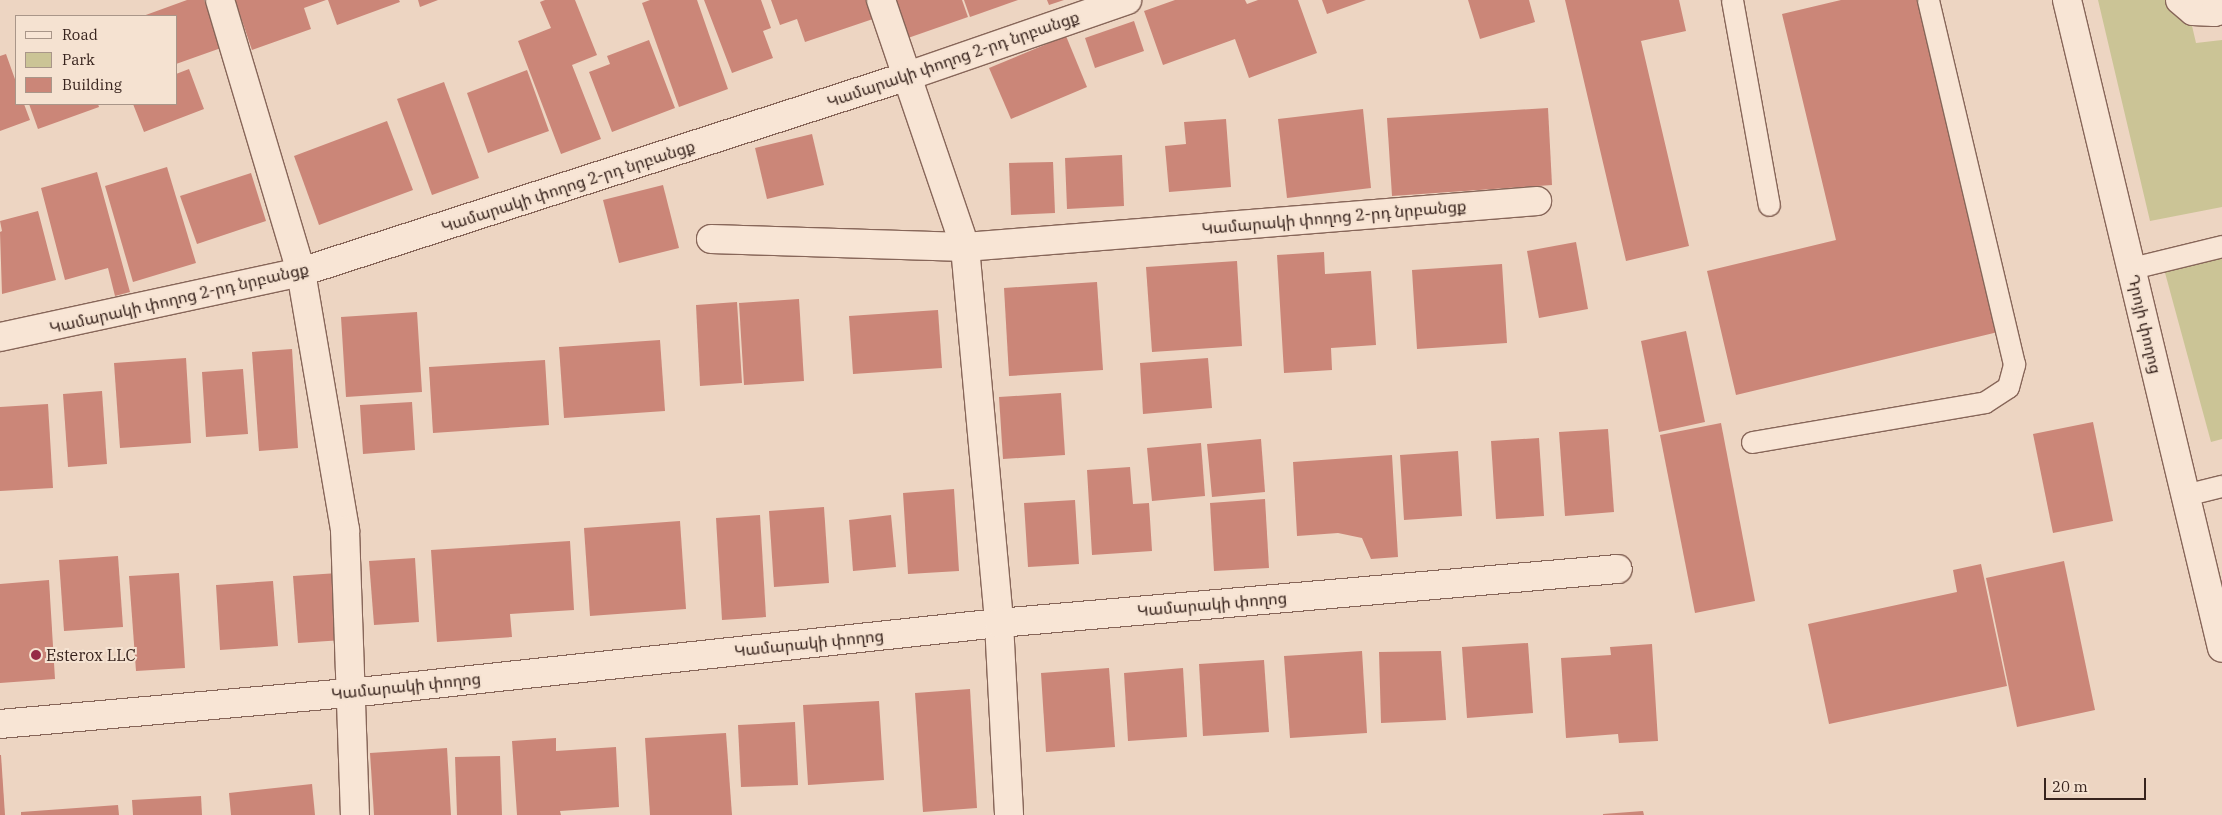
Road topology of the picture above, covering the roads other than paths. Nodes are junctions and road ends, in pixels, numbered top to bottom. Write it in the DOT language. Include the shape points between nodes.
graph roads {
  1 [pos="220,0"];
  2 [pos="882,0"];
  3 [pos="1126,0"];
  4 [pos="1732,0"];
  5 [pos="1928,0"];
  6 [pos="2067,0"];
  7 [pos="2180,0"];
  8 [pos="2222,10"];
  9 [pos="908,76"];
  10 [pos="1538,201"];
  11 [pos="1769,205"];
  12 [pos="711,239"];
  13 [pos="965,246"];
  14 [pos="2222,246"];
  15 [pos="2132,268"];
  16 [pos="301,272"];
  17 [pos="0,338"];
  18 [pos="1752,442"];
  19 [pos="2222,486"];
  20 [pos="2185,495"];
  21 [pos="1618,569"];
  22 [pos="999,623"];
  23 [pos="2222,648"];
  24 [pos="350,693"];
  25 [pos="0,724"];
  26 [pos="355,815"];
  27 [pos="1009,815"];
  1 -- 16 [label="street"];
  2 -- 9 [label="street"];
  3 -- 9 [label="street, Կամարակի փողոց 2-րդ նրբանցք"];
  4 -- 11 [label="lane"];
  5 -- 18 [label="lane" via="2014,364 2008,387 1985,402"];
  6 -- 15 [label="street, Դրոյի փողոց"];
  7 -- 8 [label="street" via="2193,11"];
  9 -- 13 [label="street"];
  9 -- 16 [label="street, Կամարակի փողոց 2-րդ նրբանցք"];
  10 -- 13 [label="street, Կամարակի փողոց 2-րդ նրբանցք"];
  12 -- 13 [label="street, Կամարակի փողոց 2-րդ նրբանցք"];
  13 -- 22 [label="street"];
  14 -- 15 [label="lane"];
  15 -- 20 [label="street, Դրոյի փողոց"];
  16 -- 17 [label="street, Կամարակի փողոց 2-րդ նրբանցք"];
  16 -- 24 [label="street" via="345,530"];
  19 -- 20 [label="lane"];
  20 -- 23 [label="street, Դրոյի փողոց"];
  21 -- 22 [label="street, Կամարակի փողոց"];
  22 -- 24 [label="street, Կամարակի փողոց"];
  22 -- 27 [label="street"];
  24 -- 25 [label="street, Կամարակի փողոց"];
  24 -- 26 [label="street"];
}
